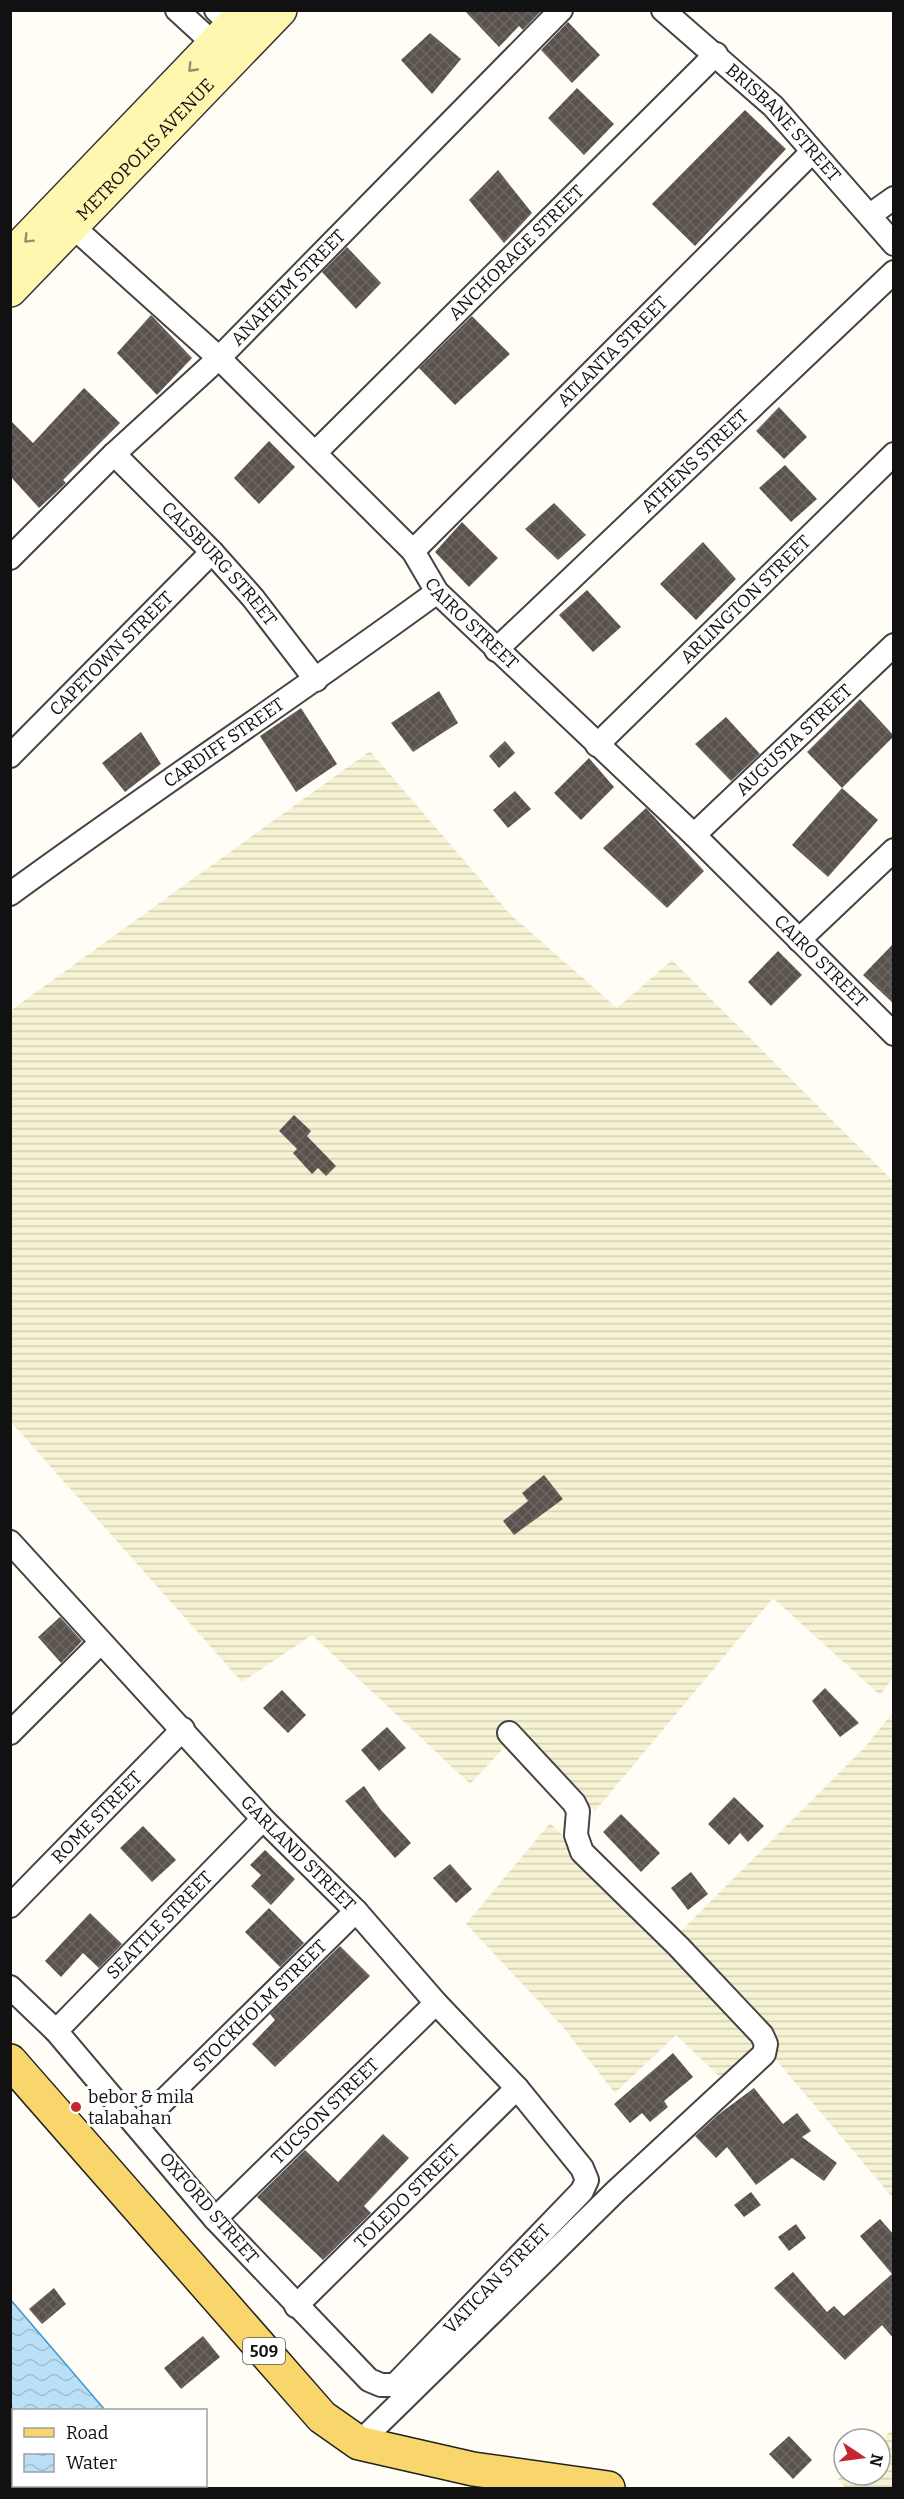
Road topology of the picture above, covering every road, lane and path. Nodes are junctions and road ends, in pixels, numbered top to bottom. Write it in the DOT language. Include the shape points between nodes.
graph roads {
  1 [pos="177,10"];
  2 [pos="280,10"];
  3 [pos="561,10"];
  4 [pos="663,10"];
  5 [pos="232,32"];
  6 [pos="716,54"];
  7 [pos="811,153"];
  8 [pos="894,198"];
  9 [pos="870,215"];
  10 [pos="64,219"];
  11 [pos="894,244"];
  12 [pos="10,257"];
  13 [pos="894,272"];
  14 [pos="10,290"];
  15 [pos="219,358"];
  16 [pos="315,453"];
  17 [pos="114,454"];
  18 [pos="894,454"];
  19 [pos="413,551"];
  20 [pos="212,552"];
  21 [pos="10,558"];
  22 [pos="437,592"];
  23 [pos="894,645"];
  24 [pos="496,650"];
  25 [pos="316,680"];
  26 [pos="597,745"];
  27 [pos="10,756"];
  28 [pos="694,835"];
  29 [pos="894,850"];
  30 [pos="10,894"];
  31 [pos="799,940"];
  32 [pos="894,1034"];
  33 [pos="13,1550"];
  34 [pos="101,1642"];
  35 [pos="183,1729"];
  36 [pos="508,1732"];
  37 [pos="10,1733"];
  38 [pos="263,1819"];
  39 [pos="10,1906"];
  40 [pos="356,1911"];
  41 [pos="10,1987"];
  42 [pos="436,2003"];
  43 [pos="56,2031"];
  44 [pos="10,2061"];
  45 [pos="517,2088"];
  46 [pos="138,2126"];
  47 [pos="582,2168"];
  48 [pos="215,2220"];
  49 [pos="296,2306"];
  50 [pos="395,2385"];
  51 [pos="359,2443"];
  52 [pos="608,2488"];
  1 -- 5 [label="street"];
  2 -- 5 [label="main road, METROPOLIS AVENUE"];
  3 -- 15 [label="street, ANAHEIM STREET"];
  4 -- 6 [label="street, BRISBANE STREET"];
  5 -- 10 [label="main road, METROPOLIS AVENUE"];
  6 -- 7 [label="street, BRISBANE STREET" via="773,106"];
  6 -- 16 [label="street, ANCHORAGE STREET"];
  7 -- 9 [label="street, BRISBANE STREET"];
  7 -- 19 [label="street, ATLANTA STREET"];
  8 -- 9 [label="street"];
  9 -- 11 [label="street, BRISBANE STREET"];
  10 -- 12 [label="main road, METROPOLIS AVENUE, one-way"];
  10 -- 14 [label="main road, METROPOLIS AVENUE"];
  10 -- 15 [label="street, CAIRO STREET"];
  13 -- 24 [label="street, ATHENS STREET"];
  15 -- 16 [label="street, CAIRO STREET"];
  15 -- 17 [label="street, ANAHEIM STREET"];
  16 -- 19 [label="street, CAIRO STREET"];
  17 -- 20 [label="street, CALSBURG STREET"];
  17 -- 21 [label="street, ANAHEIM STREET"];
  18 -- 26 [label="street, ARLINGTON STREET"];
  19 -- 22 [label="street, CAIRO STREET"];
  20 -- 25 [label="street, CALSBURG STREET"];
  20 -- 27 [label="street, CAPETOWN STREET"];
  22 -- 24 [label="street, CAIRO STREET"];
  22 -- 25 [label="street, CARDIFF STREET"];
  23 -- 28 [label="street, AUGUSTA STREET"];
  24 -- 26 [label="street, CAIRO STREET"];
  25 -- 30 [label="street, CARDIFF STREET" via="144,796"];
  26 -- 28 [label="street, CAIRO STREET"];
  28 -- 31 [label="street, CAIRO STREET"];
  29 -- 31 [label="street"];
  31 -- 32 [label="street, CAIRO STREET"];
  33 -- 34 [label="street, GARLAND STREET"];
  34 -- 35 [label="street, GARLAND STREET"];
  34 -- 37 [label="street"];
  35 -- 38 [label="street, GARLAND STREET"];
  35 -- 39 [label="street, ROME STREET"];
  36 -- 51 [label="street" via="574,1803 578,1810 576,1835 582,1852 762,2035 766,2044 764,2054 625,2183"];
  38 -- 40 [label="street, GARLAND STREET"];
  38 -- 43 [label="street, SEATTLE STREET"];
  40 -- 42 [label="street, GARLAND STREET"];
  40 -- 46 [label="street, STOCKHOLM STREET"];
  41 -- 43 [label="street, OXFORD STREET"];
  42 -- 45 [label="street, GARLAND STREET"];
  42 -- 48 [label="street, TUCSON STREET"];
  43 -- 46 [label="street, OXFORD STREET"];
  44 -- 51 [label="main road, 509" via="322,2417"];
  45 -- 47 [label="street, GARLAND STREET"];
  45 -- 49 [label="street, TOLEDO STREET"];
  46 -- 48 [label="street, OXFORD STREET"];
  47 -- 50 [label="street, VATICAN STREET" via="587,2180 582,2191"];
  48 -- 49 [label="street, OXFORD STREET"];
  49 -- 50 [label="street, OXFORD STREET" via="369,2380"];
  51 -- 52 [label="main road, 509" via="473,2469"];
}
